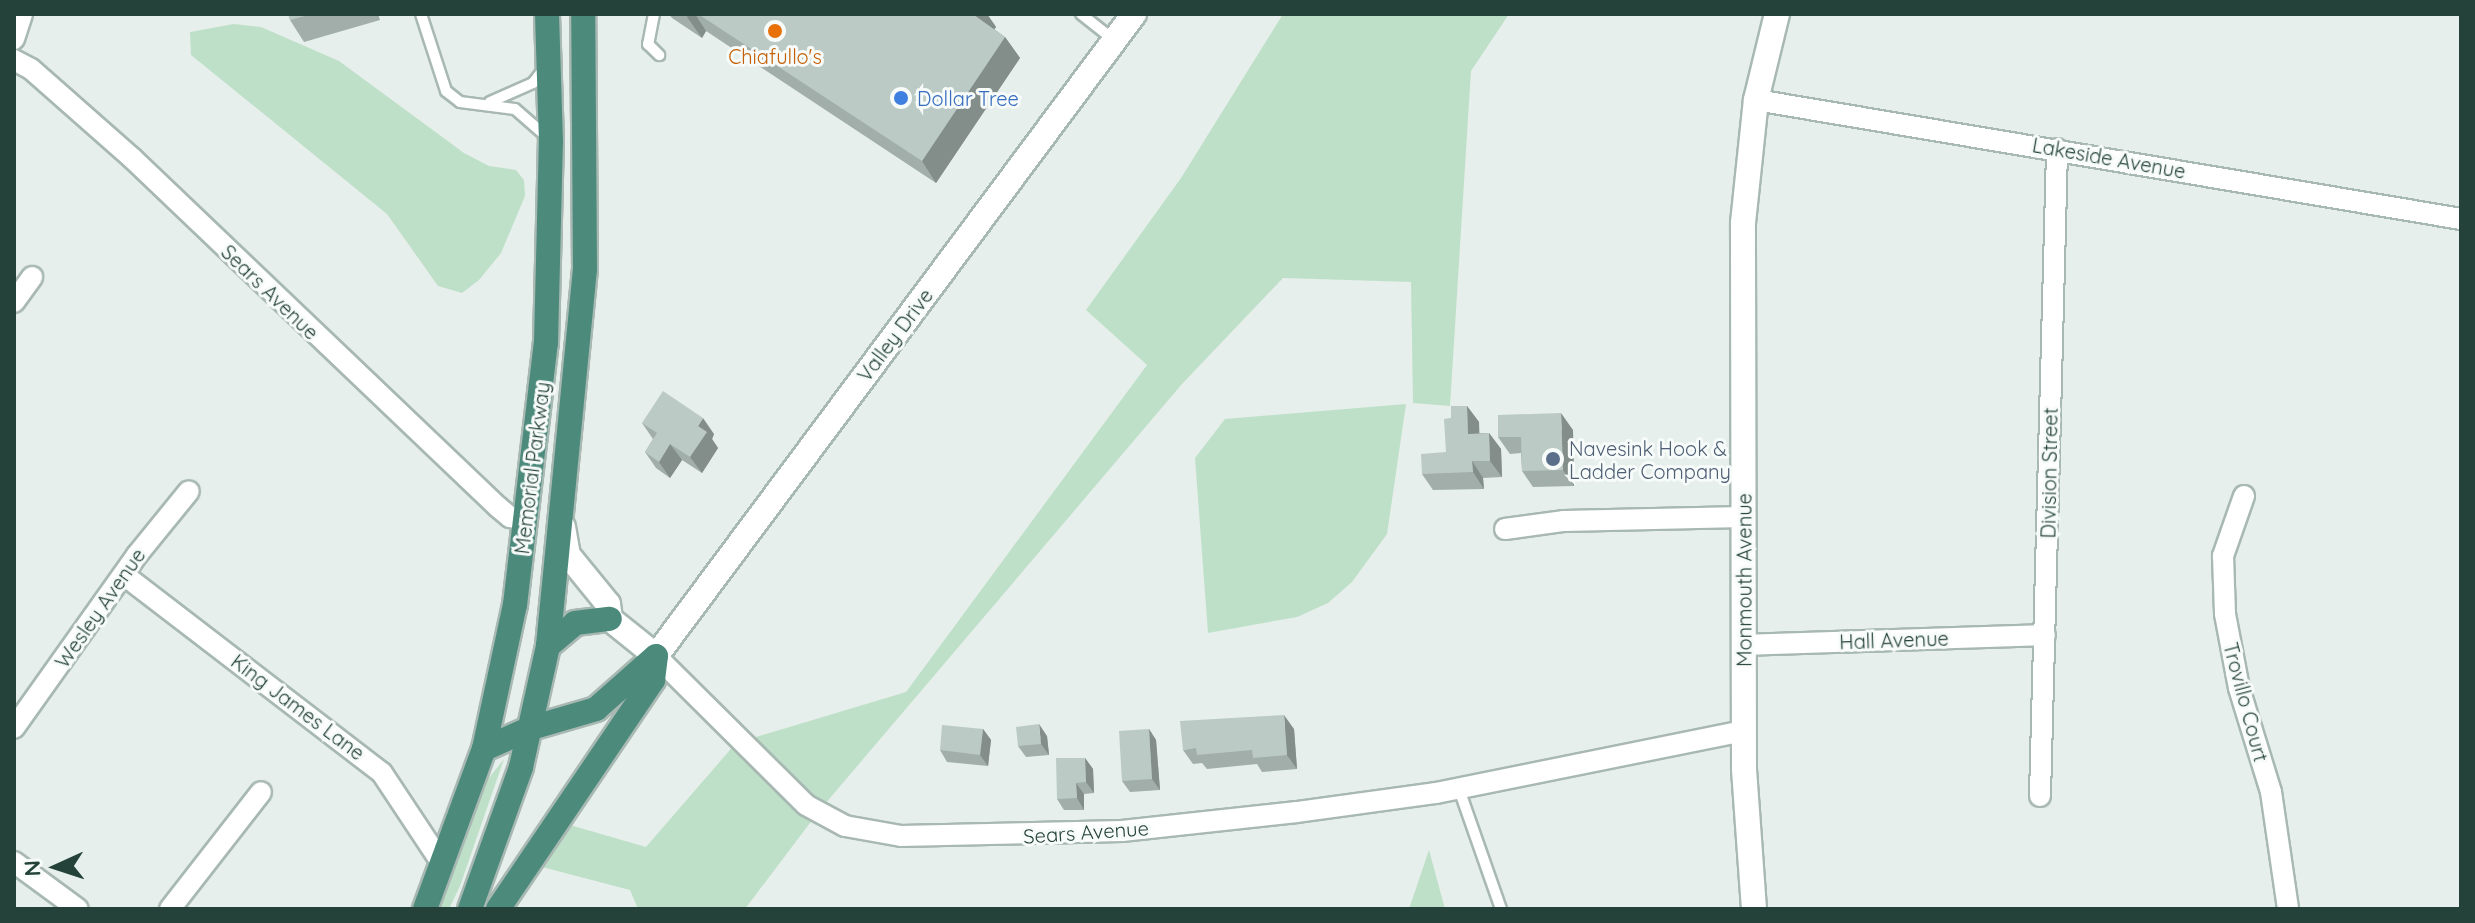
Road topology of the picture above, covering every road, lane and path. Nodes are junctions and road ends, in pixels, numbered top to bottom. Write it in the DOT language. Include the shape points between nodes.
graph roads {
  1 [pos="22,14"];
  2 [pos="421,14"];
  3 [pos="547,14"];
  4 [pos="583,14"];
  5 [pos="654,14"];
  6 [pos="1081,14"];
  7 [pos="1134,14"];
  8 [pos="1777,14"];
  9 [pos="14,39"];
  10 [pos="1114,40"];
  11 [pos="659,55"];
  12 [pos="14,60"];
  13 [pos="550,62"];
  14 [pos="1756,100"];
  15 [pos="488,103"];
  16 [pos="551,142"];
  17 [pos="2057,149"];
  18 [pos="2461,219"];
  19 [pos="32,277"];
  20 [pos="14,302"];
  21 [pos="189,491"];
  22 [pos="2244,496"];
  23 [pos="1743,517"];
  24 [pos="527,520"];
  25 [pos="562,525"];
  26 [pos="1505,529"];
  27 [pos="124,575"];
  28 [pos="610,619"];
  29 [pos="2045,635"];
  30 [pos="1744,645"];
  31 [pos="548,646"];
  32 [pos="656,656"];
  33 [pos="14,728"];
  34 [pos="531,728"];
  35 [pos="1743,731"];
  36 [pos="484,749"];
  37 [pos="1459,789"];
  38 [pos="261,792"];
  39 [pos="2040,796"];
  40 [pos="14,862"];
  41 [pos="443,865"];
  42 [pos="78,909"];
  43 [pos="170,909"];
  44 [pos="425,909"];
  45 [pos="470,909"];
  46 [pos="498,909"];
  47 [pos="1501,909"];
  48 [pos="1754,909"];
  49 [pos="2288,909"];
  1 -- 9 [label="street"];
  2 -- 15 [label="lane" via="446,91 460,102"];
  3 -- 13 [label="highway, Memorial Parkway"];
  4 -- 25 [label="highway, Memorial Parkway" via="585,269"];
  5 -- 11 [label="lane" via="648,44"];
  6 -- 10 [label="lane"];
  7 -- 10 [label="street, Valley Drive"];
  8 -- 14 [label="street, Monmouth Avenue"];
  10 -- 32 [label="street, Valley Drive"];
  12 -- 24 [label="street, Sears Avenue" via="132,158 477,489 510,517"];
  13 -- 15 [label="lane" via="533,83"];
  13 -- 16 [label="highway, Memorial Parkway"];
  14 -- 17 [label="street, Lakeside Avenue"];
  14 -- 23 [label="street, Monmouth Avenue" via="1743,223"];
  15 -- 16 [label="lane" via="532,120"];
  16 -- 24 [label="highway, Memorial Parkway" via="546,343"];
  17 -- 18 [label="street, Lakeside Avenue"];
  17 -- 29 [label="street, Division Street"];
  19 -- 20 [label="street"];
  21 -- 27 [label="street, Wesley Avenue"];
  22 -- 49 [label="street, Trovillo Court" via="2223,556 2225,614 2239,688 2271,792"];
  23 -- 26 [label="street" via="1564,521"];
  23 -- 30 [label="street, Monmouth Avenue"];
  24 -- 36 [label="highway, Memorial Parkway"];
  25 -- 28 [label="street, Sears Avenue" via="568,555 608,604"];
  25 -- 31 [label="highway, Memorial Parkway"];
  27 -- 33 [label="street, Wesley Avenue"];
  27 -- 41 [label="street, King James Lane" via="371,763"];
  28 -- 31 [label="highway" via="575,623"];
  28 -- 32 [label="street, Sears Avenue"];
  29 -- 30 [label="street, Hall Avenue"];
  29 -- 39 [label="street, Division Street"];
  30 -- 35 [label="street, Monmouth Avenue"];
  31 -- 34 [label="highway, Memorial Parkway"];
  32 -- 34 [label="highway" via="596,709"];
  32 -- 37 [label="street, Sears Avenue" via="806,805 845,826 901,836 1122,831"];
  32 -- 46 [label="highway" via="653,680"];
  34 -- 36 [label="highway"];
  34 -- 45 [label="highway, Memorial Parkway" via="504,823"];
  35 -- 37 [label="street, Sears Avenue"];
  35 -- 48 [label="street, Monmouth Avenue"];
  36 -- 41 [label="highway, Memorial Parkway"];
  37 -- 47 [label="lane"];
  38 -- 43 [label="street"];
  40 -- 42 [label="street"];
  41 -- 44 [label="highway, Memorial Parkway"];
}
